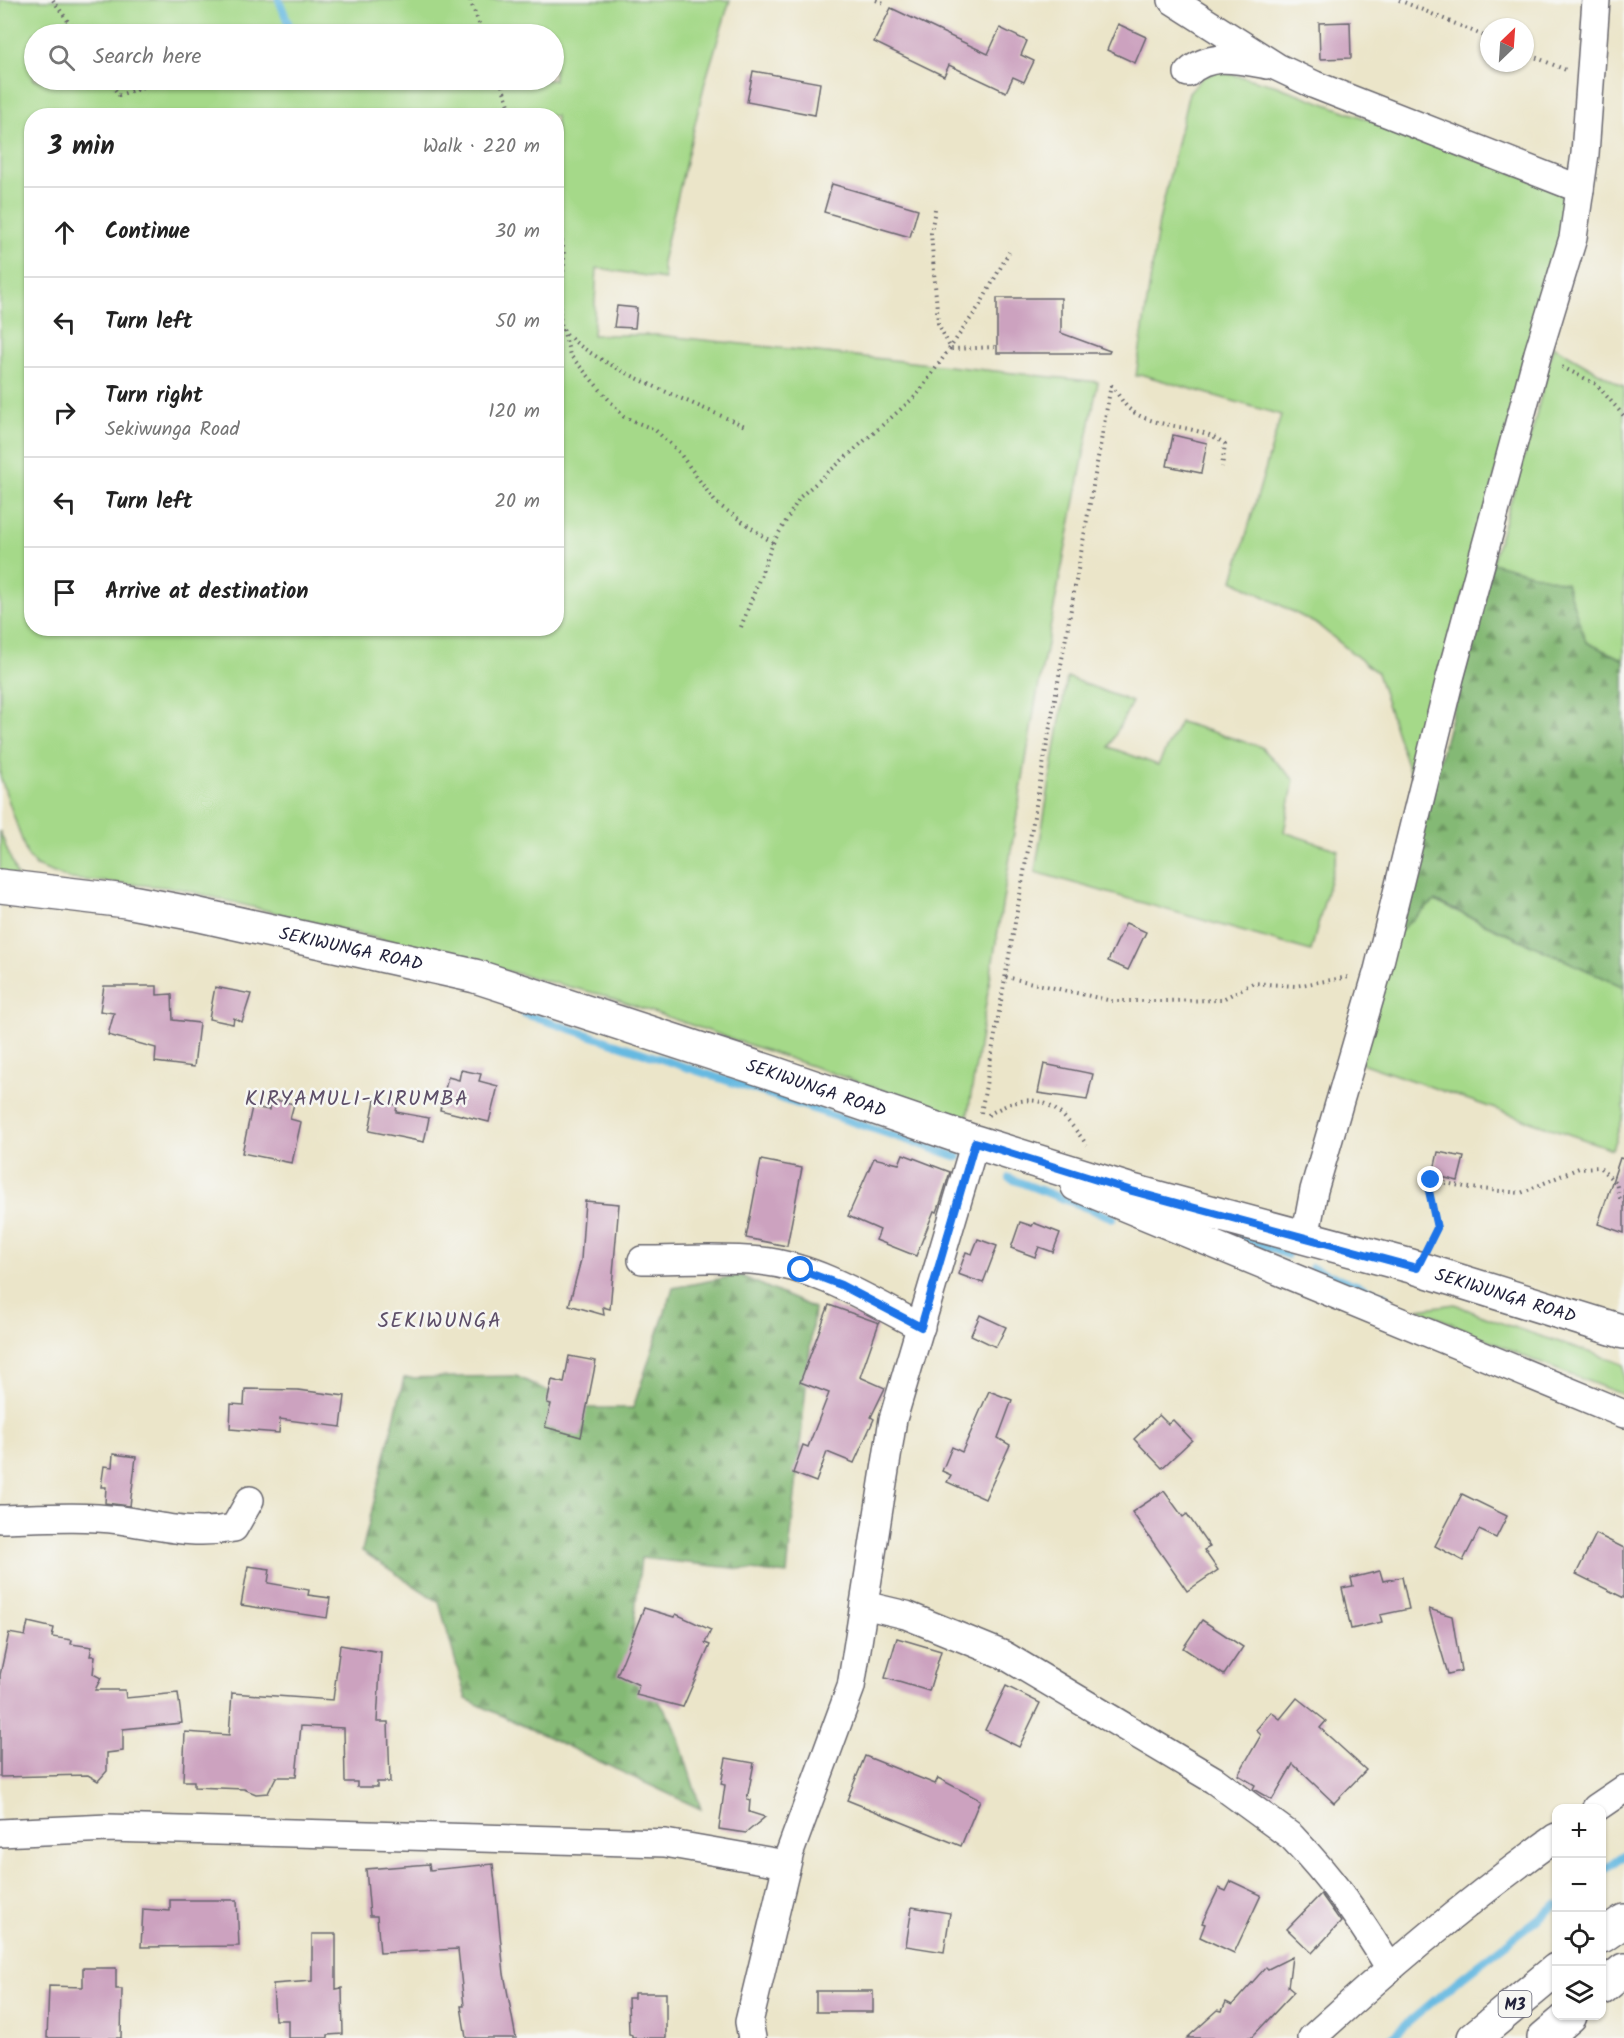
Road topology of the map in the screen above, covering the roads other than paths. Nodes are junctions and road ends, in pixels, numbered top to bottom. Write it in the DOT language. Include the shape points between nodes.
graph roads {
  1 [pos="1172,0"];
  2 [pos="1596,0"];
  3 [pos="1277,67"];
  4 [pos="1188,73"];
  5 [pos="1580,189"];
  6 [pos="0,886"];
  7 [pos="975,1142"];
  8 [pos="1305,1238"];
  9 [pos="642,1260"];
  10 [pos="921,1327"];
  11 [pos="1624,1332"];
  12 [pos="1624,1414"];
  13 [pos="250,1500"];
  14 [pos="0,1519"];
  15 [pos="864,1605"];
  16 [pos="1624,1789"];
  17 [pos="1603,1804"];
  18 [pos="0,1833"];
  19 [pos="1552,1841"];
  20 [pos="786,1864"];
  21 [pos="1624,1921"];
  22 [pos="1606,1933"];
  23 [pos="1389,1967"];
  24 [pos="1624,1970"];
  25 [pos="1552,1974"];
  26 [pos="1606,1985"];
  27 [pos="1565,2020"];
  28 [pos="749,2033"];
  29 [pos="1312,2038"];
  30 [pos="1474,2038"];
  31 [pos="1544,2038"];
  1 -- 3 [label="street"];
  2 -- 5 [label="street"];
  3 -- 4 [label="street" via="1209,59"];
  3 -- 5 [label="street"];
  5 -- 8 [label="street" via="1573,238 1450,678 1378,970 1314,1191"];
  6 -- 7 [label="main road, SEKIWUNGA ROAD" via="126,901 195,914 475,976"];
  7 -- 8 [label="main road, SEKIWUNGA ROAD" via="1132,1191"];
  7 -- 10 [label="street"];
  7 -- 12 [label="street" via="1055,1179"];
  8 -- 11 [label="main road, SEKIWUNGA ROAD"];
  9 -- 10 [label="street" via="762,1261 801,1270 841,1285"];
  10 -- 15 [label="street" via="893,1419"];
  13 -- 14 [label="street" via="234,1528 216,1531 177,1532 120,1520 80,1517"];
  15 -- 20 [label="street" via="851,1687"];
  15 -- 23 [label="street" via="906,1615 1004,1655 1214,1780 1302,1847 1336,1884"];
  16 -- 17 [label="street"];
  18 -- 20 [label="street" via="108,1828 665,1843"];
  19 -- 23 [label="street" via="1476,1895"];
  20 -- 28 [label="street"];
  21 -- 22 [label="main road"];
  23 -- 29 [label="street"];
  24 -- 26 [label="main road"];
  25 -- 30 [label="main road, M3"];
  27 -- 31 [label="main road, M3"];
}
